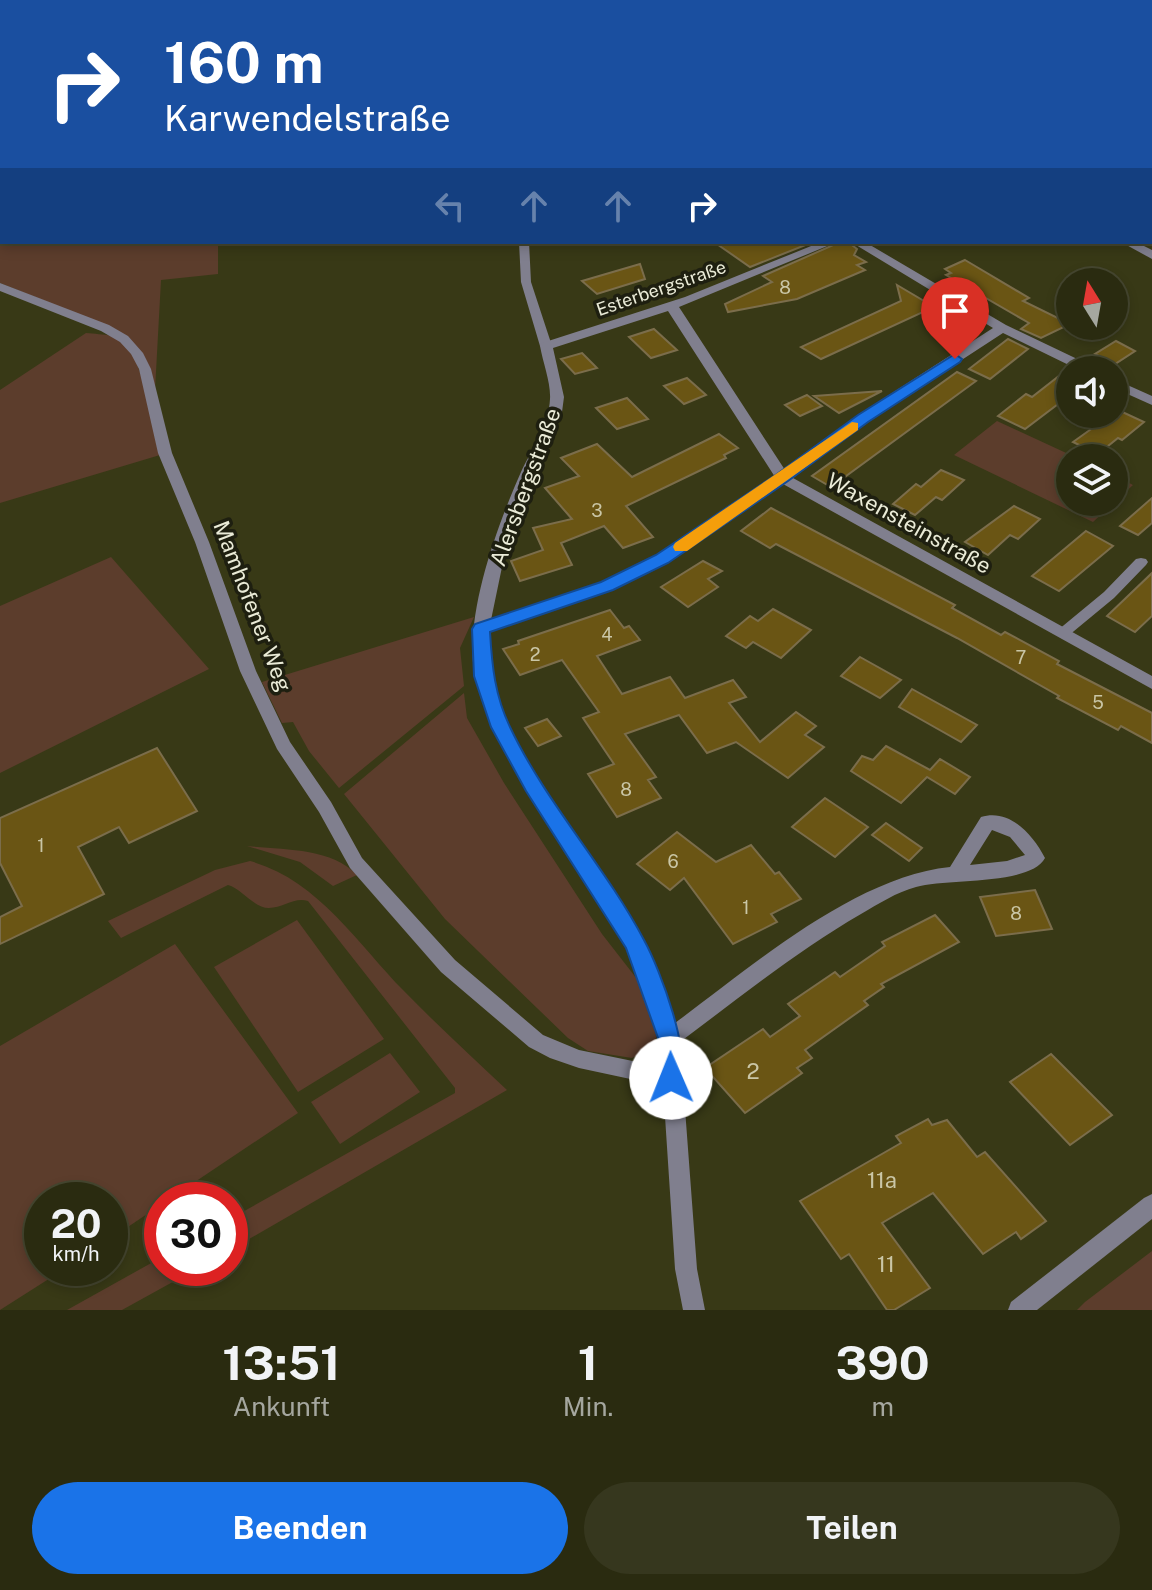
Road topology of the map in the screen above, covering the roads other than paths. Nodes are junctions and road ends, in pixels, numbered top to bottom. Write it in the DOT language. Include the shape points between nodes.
graph roads {
  1 [pos="524,244"];
  2 [pos="826,244"];
  3 [pos="860,244"];
  4 [pos="1131,244"];
  5 [pos="1152,255"];
  6 [pos="0,287"];
  7 [pos="671,305"];
  8 [pos="1002,328"];
  9 [pos="546,346"];
  10 [pos="1060,356"];
  11 [pos="1128,390"];
  12 [pos="1152,401"];
  13 [pos="783,478"];
  14 [pos="1141,562"];
  15 [pos="481,629"];
  16 [pos="1063,633"];
  17 [pos="1152,683"];
  18 [pos="956,872"];
  19 [pos="670,1038"];
  20 [pos="671,1078"];
  21 [pos="1152,1205"];
  22 [pos="694,1310"];
  23 [pos="1019,1310"];
  1 -- 9 [label="lane, Alersbergstraße" via="526,282"];
  2 -- 7 [label="street, Esterbergstraße"];
  3 -- 8 [label="street"];
  4 -- 5 [label="street"];
  6 -- 20 [label="street, Mamhofener Weg" via="105,328 137,353 165,453 248,671 283,745 356,863 448,966 536,1041 579,1059"];
  7 -- 9 [label="street, Esterbergstraße"];
  7 -- 13 [label="street, Waxensteinstraße"];
  8 -- 10 [label="street"];
  8 -- 13 [label="street" via="863,418"];
  9 -- 15 [label="street, Alersbergstraße" via="557,397 555,412 504,536"];
  11 -- 12 [label="street"];
  13 -- 15 [label="street" via="631,576"];
  13 -- 16 [label="street, Waxensteinstraße"];
  14 -- 16 [label="lane"];
  15 -- 19 [label="street, Alersbergstraße" via="483,676 500,727 636,945"];
  16 -- 17 [label="street, Waxensteinstraße"];
  18 -- 19 [label="street" via="903,883 817,930"];
  19 -- 20 [label="street, Alersbergstraße"];
  20 -- 22 [label="street, Alersbergstraße"];
  21 -- 23 [label="street"];
}
